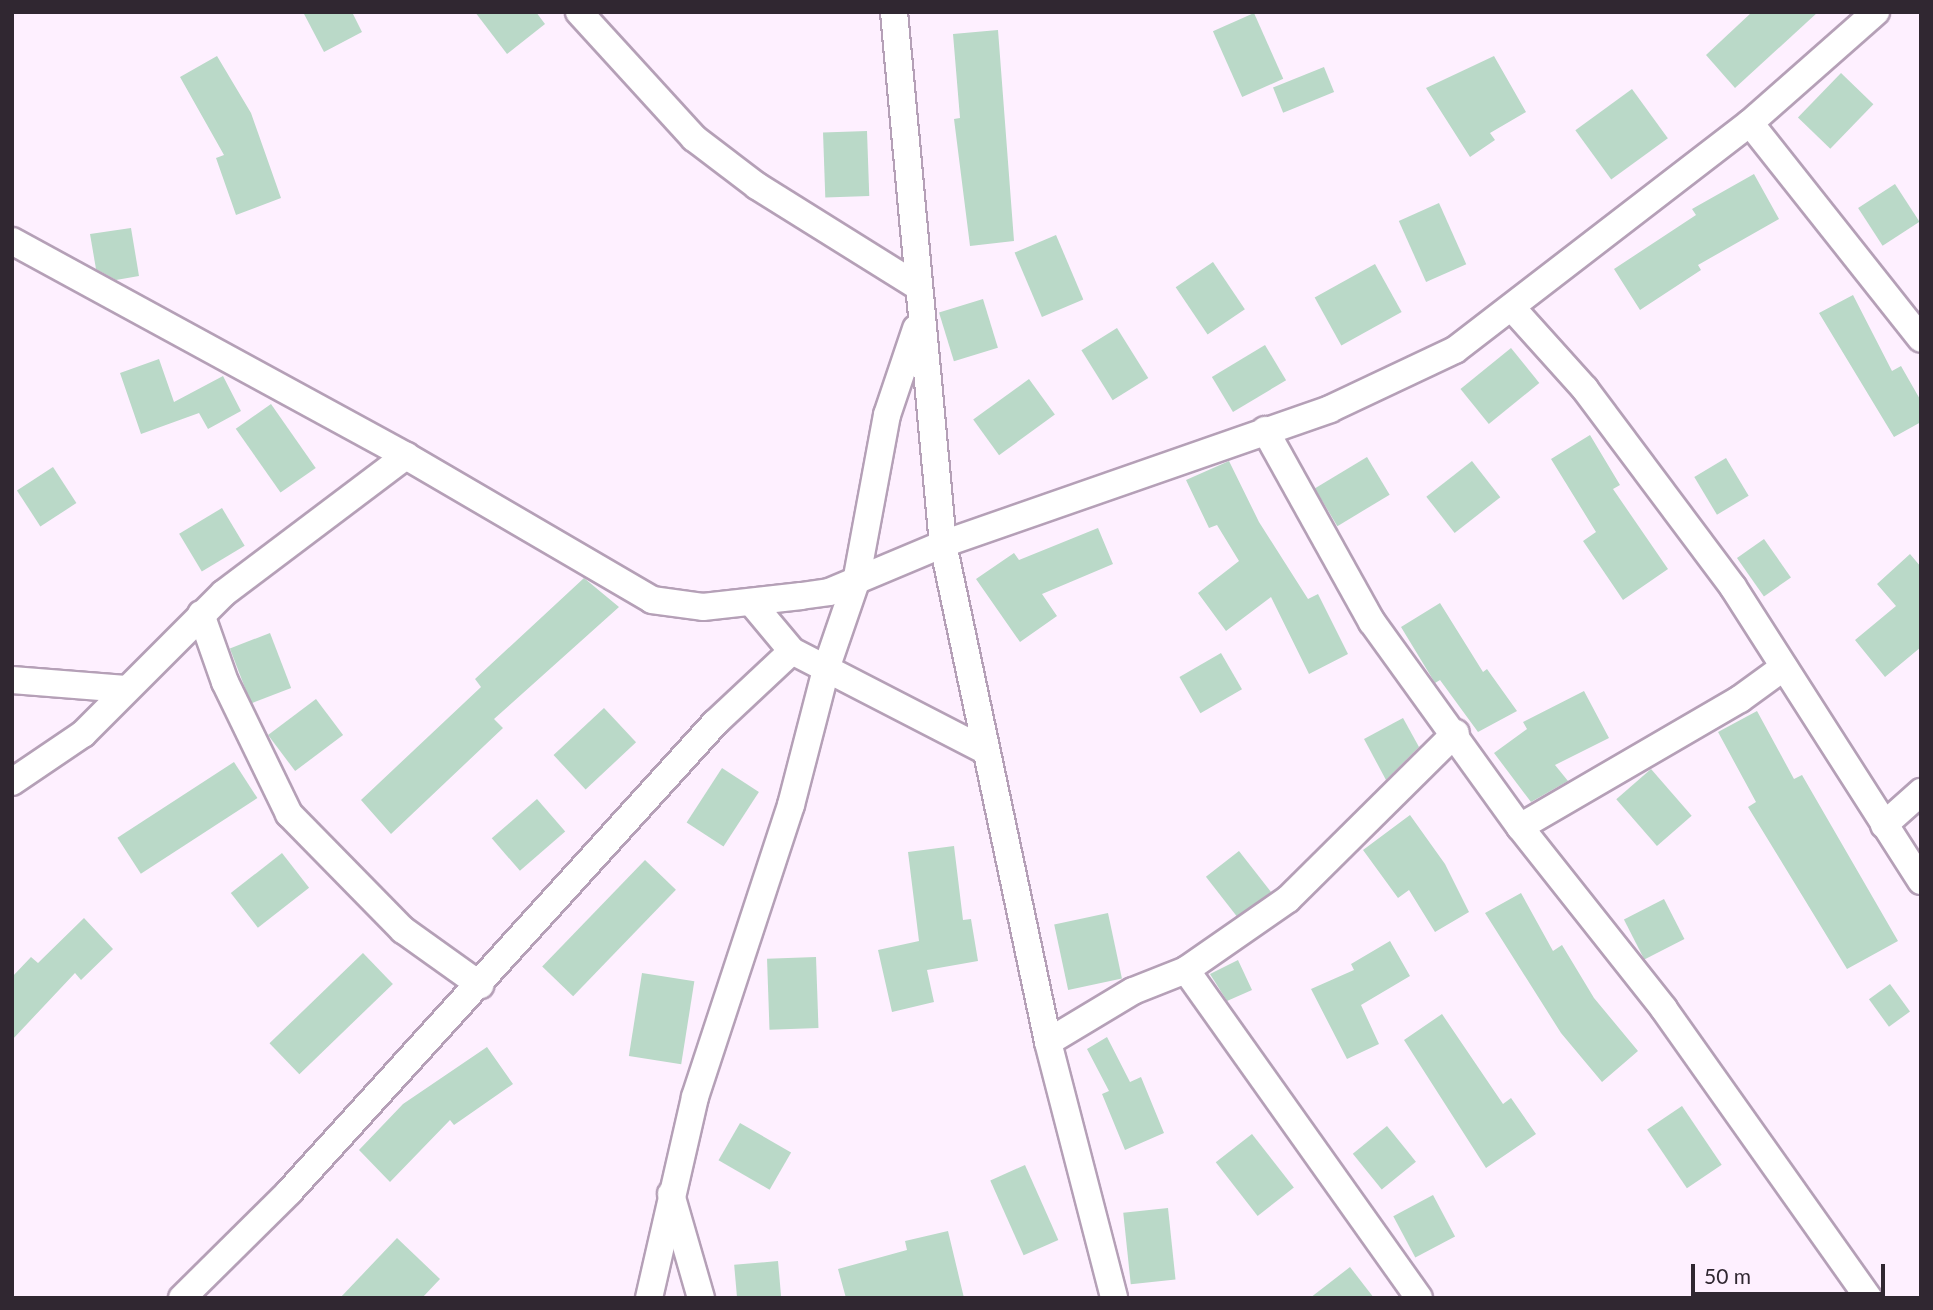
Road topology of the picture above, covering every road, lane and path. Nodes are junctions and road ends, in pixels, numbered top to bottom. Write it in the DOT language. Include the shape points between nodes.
graph roads {
  1 [pos="579,12"];
  2 [pos="894,12"];
  3 [pos="1876,12"];
  4 [pos="1750,123"];
  5 [pos="12,241"];
  6 [pos="917,286"];
  7 [pos="1513,309"];
  8 [pos="920,317"];
  9 [pos="1921,339"];
  10 [pos="1265,430"];
  11 [pos="406,456"];
  12 [pos="943,544"];
  13 [pos="856,582"];
  14 [pos="751,601"];
  15 [pos="201,614"];
  16 [pos="792,651"];
  17 [pos="827,667"];
  18 [pos="1784,667"];
  19 [pos="12,680"];
  20 [pos="127,689"];
  21 [pos="1456,733"];
  22 [pos="984,750"];
  23 [pos="12,782"];
  24 [pos="1921,792"];
  25 [pos="1885,825"];
  26 [pos="1520,827"];
  27 [pos="1921,881"];
  28 [pos="1186,970"];
  29 [pos="480,985"];
  30 [pos="1048,1041"];
  31 [pos="671,1195"];
  32 [pos="182,1298"];
  33 [pos="649,1298"];
  34 [pos="701,1298"];
  35 [pos="1114,1298"];
  36 [pos="1419,1298"];
  37 [pos="1869,1298"];
  1 -- 6 [label="street" via="694,138 757,186"];
  2 -- 6 [label="street" via="915,207"];
  3 -- 4 [label="street"];
  4 -- 7 [label="street"];
  4 -- 9 [label="street"];
  5 -- 11 [label="street"];
  6 -- 8 [label="street"];
  7 -- 10 [label="street" via="1455,350 1391,384"];
  7 -- 18 [label="street" via="1594,400 1733,587"];
  8 -- 12 [label="street"];
  8 -- 13 [label="street" via="887,415"];
  10 -- 12 [label="street"];
  10 -- 21 [label="street" via="1373,622"];
  11 -- 14 [label="street" via="652,600 703,607"];
  11 -- 15 [label="street"];
  12 -- 13 [label="street"];
  12 -- 22 [label="street"];
  13 -- 14 [label="street" via="830,592"];
  13 -- 17 [label="street"];
  14 -- 16 [label="street"];
  15 -- 20 [label="street"];
  15 -- 29 [label="street" via="225,682 289,814 403,930"];
  16 -- 17 [label="street"];
  16 -- 29 [label="street" via="715,723"];
  17 -- 22 [label="street"];
  17 -- 31 [label="street" via="791,805 695,1097"];
  18 -- 25 [label="street"];
  18 -- 26 [label="street" via="1740,699"];
  19 -- 20 [label="street"];
  20 -- 23 [label="street" via="83,734"];
  21 -- 26 [label="street"];
  21 -- 28 [label="street" via="1288,899"];
  22 -- 30 [label="street"];
  24 -- 25 [label="street"];
  25 -- 27 [label="street"];
  26 -- 37 [label="street" via="1664,1009"];
  28 -- 30 [label="street" via="1133,991"];
  28 -- 36 [label="street"];
  29 -- 32 [label="street" via="289,1192"];
  30 -- 35 [label="street"];
  31 -- 33 [label="street"];
  31 -- 34 [label="street"];
}
